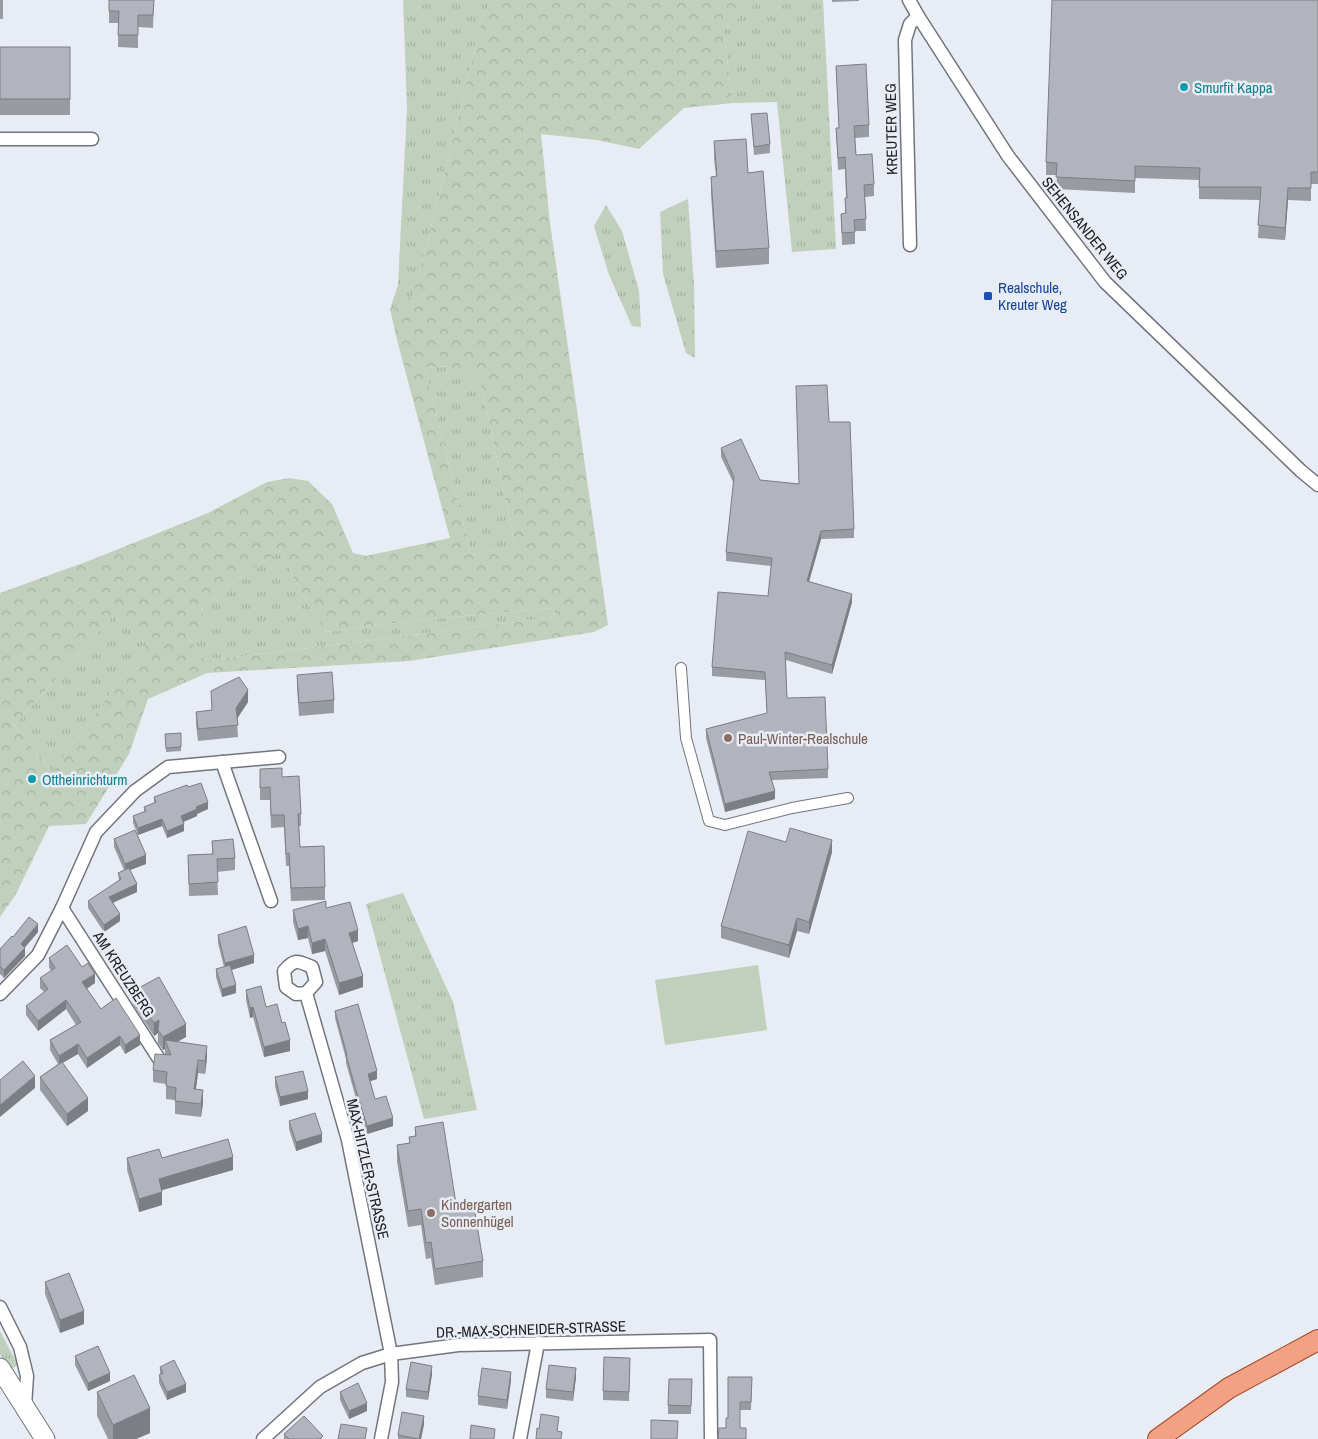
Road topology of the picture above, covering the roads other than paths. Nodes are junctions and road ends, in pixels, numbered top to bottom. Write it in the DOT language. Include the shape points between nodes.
graph roads {
  1 [pos="909,0"];
  2 [pos="918,16"];
  3 [pos="0,139"];
  4 [pos="92,139"];
  5 [pos="910,245"];
  6 [pos="1318,485"];
  7 [pos="681,668"];
  8 [pos="279,757"];
  9 [pos="222,762"];
  10 [pos="848,798"];
  11 [pos="271,901"];
  12 [pos="62,908"];
  13 [pos="306,993"];
  14 [pos="0,994"];
  15 [pos="159,1058"];
  16 [pos="0,1307"];
  17 [pos="1318,1340"];
  18 [pos="538,1343"];
  19 [pos="391,1354"];
  20 [pos="0,1368"];
  21 [pos="25,1406"];
  22 [pos="44,1439"];
  23 [pos="262,1439"];
  24 [pos="381,1439"];
  25 [pos="520,1439"];
  26 [pos="711,1439"];
  27 [pos="1158,1439"];
  1 -- 2 [label="street, SEHENSANDER WEG"];
  2 -- 5 [label="street, KREUTER WEG" via="910,24 905,40"];
  2 -- 6 [label="street, SEHENSANDER WEG" via="1008,156 1105,282"];
  3 -- 4 [label="street"];
  7 -- 10 [label="street" via="686,738 709,821 725,825"];
  8 -- 9 [label="street"];
  9 -- 11 [label="street"];
  9 -- 12 [label="street" via="168,767 135,791 96,832"];
  12 -- 14 [label="street" via="38,955"];
  12 -- 15 [label="street, AM KREUZBERG"];
  13 -- 19 [label="street, MAX-HITZLER-STRASSE" via="348,1140"];
  16 -- 21 [label="street" via="20,1346 27,1376"];
  17 -- 27 [label="main road" via="1229,1388"];
  18 -- 19 [label="street, DR.-MAX-SCHNEIDER-STRASSE" via="458,1345"];
  18 -- 25 [label="street"];
  18 -- 26 [label="street, DR.-MAX-SCHNEIDER-STRASSE" via="710,1340"];
  19 -- 23 [label="street, DR.-MAX-SCHNEIDER-STRASSE" via="362,1363 320,1387"];
  19 -- 24 [label="street, MAX-HITZLER-STRASSE" via="392,1382"];
  20 -- 21 [label="main road"];
  21 -- 22 [label="main road"];
}
